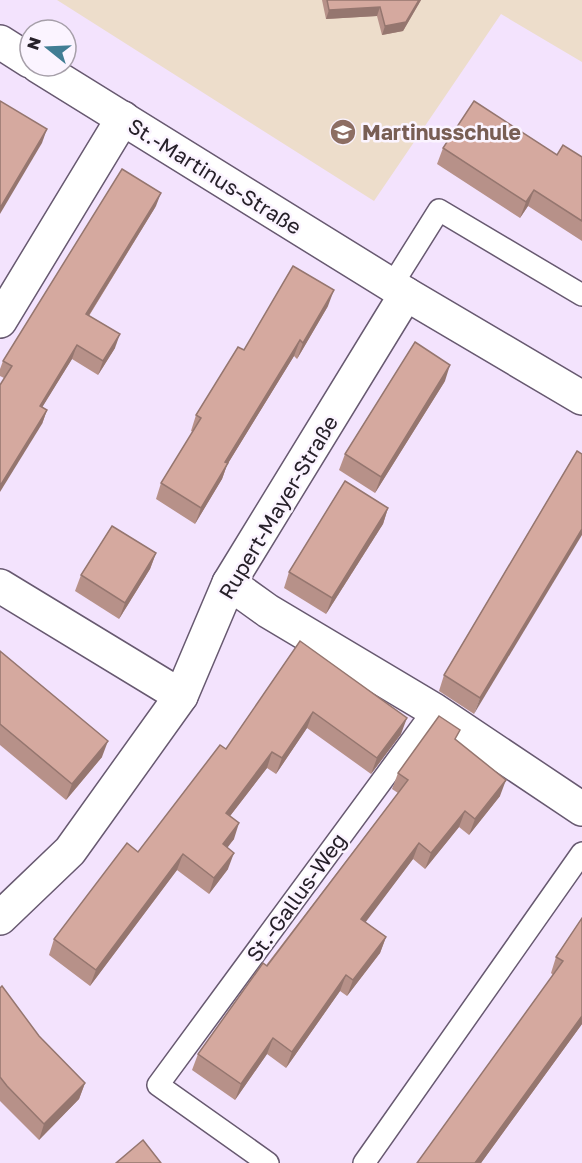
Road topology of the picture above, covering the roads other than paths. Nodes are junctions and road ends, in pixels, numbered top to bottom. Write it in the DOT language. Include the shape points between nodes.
graph roads {
  1 [pos="0,42"];
  2 [pos="18,53"];
  3 [pos="58,78"];
  4 [pos="123,118"];
  5 [pos="399,290"];
  6 [pos="582,296"];
  7 [pos="0,321"];
  8 [pos="582,398"];
  9 [pos="229,583"];
  10 [pos="0,586"];
  11 [pos="181,696"];
  12 [pos="434,710"];
  13 [pos="582,809"];
  14 [pos="582,852"];
  15 [pos="0,918"];
  16 [pos="268,1163"];
  17 [pos="364,1163"];
  1 -- 2 [label="street"];
  3 -- 4 [label="street, St.-Martinus-Straße"];
  4 -- 5 [label="street, St.-Martinus-Straße"];
  4 -- 7 [label="street"];
  5 -- 6 [label="lane" via="439,210"];
  5 -- 8 [label="street, St.-Martinus-Straße"];
  5 -- 9 [label="street, Rupert-Mayer-Straße"];
  9 -- 11 [label="street, Rupert-Mayer-Straße"];
  9 -- 12 [label="street" via="268,611"];
  10 -- 11 [label="street"];
  11 -- 15 [label="street, Rupert-Mayer-Straße" via="70,852"];
  12 -- 13 [label="street"];
  12 -- 16 [label="lane, St.-Gallus-Weg" via="158,1085"];
  14 -- 17 [label="lane"];
}
